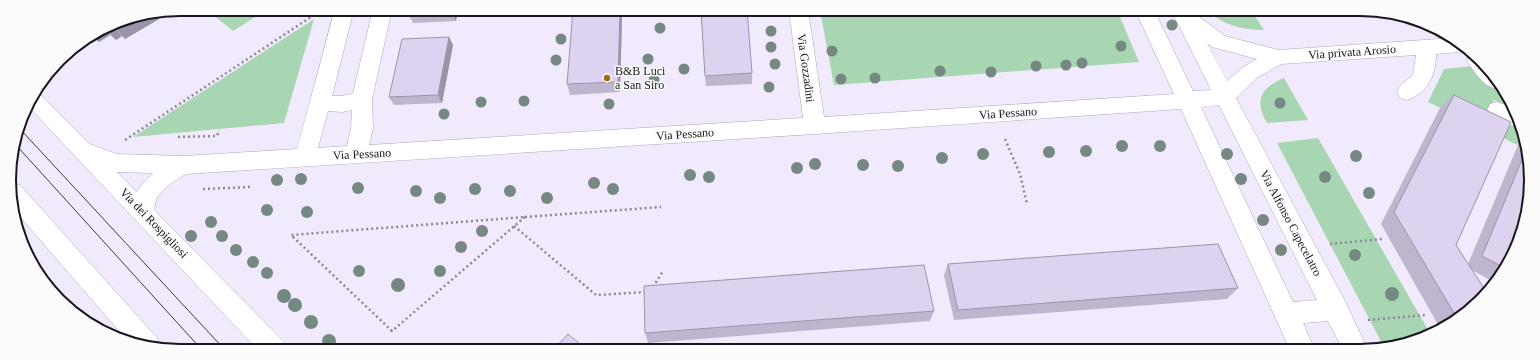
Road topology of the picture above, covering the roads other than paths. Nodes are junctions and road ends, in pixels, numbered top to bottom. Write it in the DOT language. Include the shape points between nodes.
graph roads {
  1 [pos="342,16"];
  2 [pos="381,16"];
  3 [pos="799,16"];
  4 [pos="1147,16"];
  5 [pos="1183,16"];
  6 [pos="1186,16"];
  7 [pos="1453,45"];
  8 [pos="1426,47"];
  9 [pos="1279,57"];
  10 [pos="1407,92"];
  11 [pos="1225,96"];
  12 [pos="362,99"];
  13 [pos="1187,100"];
  14 [pos="36,101"];
  15 [pos="319,104"];
  16 [pos="1497,110"];
  17 [pos="1512,117"];
  18 [pos="815,126"];
  19 [pos="84,151"];
  20 [pos="356,155"];
  21 [pos="305,158"];
  22 [pos="183,165"];
  23 [pos="17,197"];
  24 [pos="144,213"];
  25 [pos="1336,308"];
  26 [pos="1286,314"];
  27 [pos="142,339"];
  28 [pos="269,344"];
  29 [pos="1300,344"];
  30 [pos="1353,344"];
  1 -- 15 [label="street"];
  2 -- 12 [label="street"];
  3 -- 18 [label="street, Via Gozzadini"];
  4 -- 13 [label="street"];
  5 -- 11 [label="street, Via Alfonso Capecelatro"];
  6 -- 9 [label="street, Via privata Arosio" via="1219,42"];
  7 -- 8 [label="street, Via privata Arosio"];
  8 -- 9 [label="street, Via privata Arosio"];
  8 -- 10 [label="street" via="1424,76 1417,86"];
  9 -- 11 [label="street, Via privata Arosio" via="1256,67 1242,77"];
  11 -- 13 [label="street"];
  11 -- 25 [label="street, Via Alfonso Capecelatro"];
  12 -- 15 [label="street" via="342,104"];
  12 -- 20 [label="street" via="362,128"];
  13 -- 18 [label="street, Via Pessano"];
  13 -- 26 [label="street"];
  14 -- 19 [label="street, Via dei Rospigliosi"];
  15 -- 21 [label="street"];
  16 -- 17 [label="street"];
  18 -- 20 [label="street, Via Pessano"];
  19 -- 22 [label="street, Via Pessano" via="116,163"];
  19 -- 24 [label="street, Via dei Rospigliosi"];
  20 -- 21 [label="street, Via Pessano"];
  21 -- 22 [label="street, Via Pessano"];
  22 -- 24 [label="street, Via Pessano" via="165,175 146,195"];
  23 -- 27 [label="street"];
  24 -- 28 [label="street, Via dei Rospigliosi"];
  25 -- 26 [label="street"];
  25 -- 30 [label="street, Via Alfonso Capecelatro"];
  26 -- 29 [label="street"];
}
